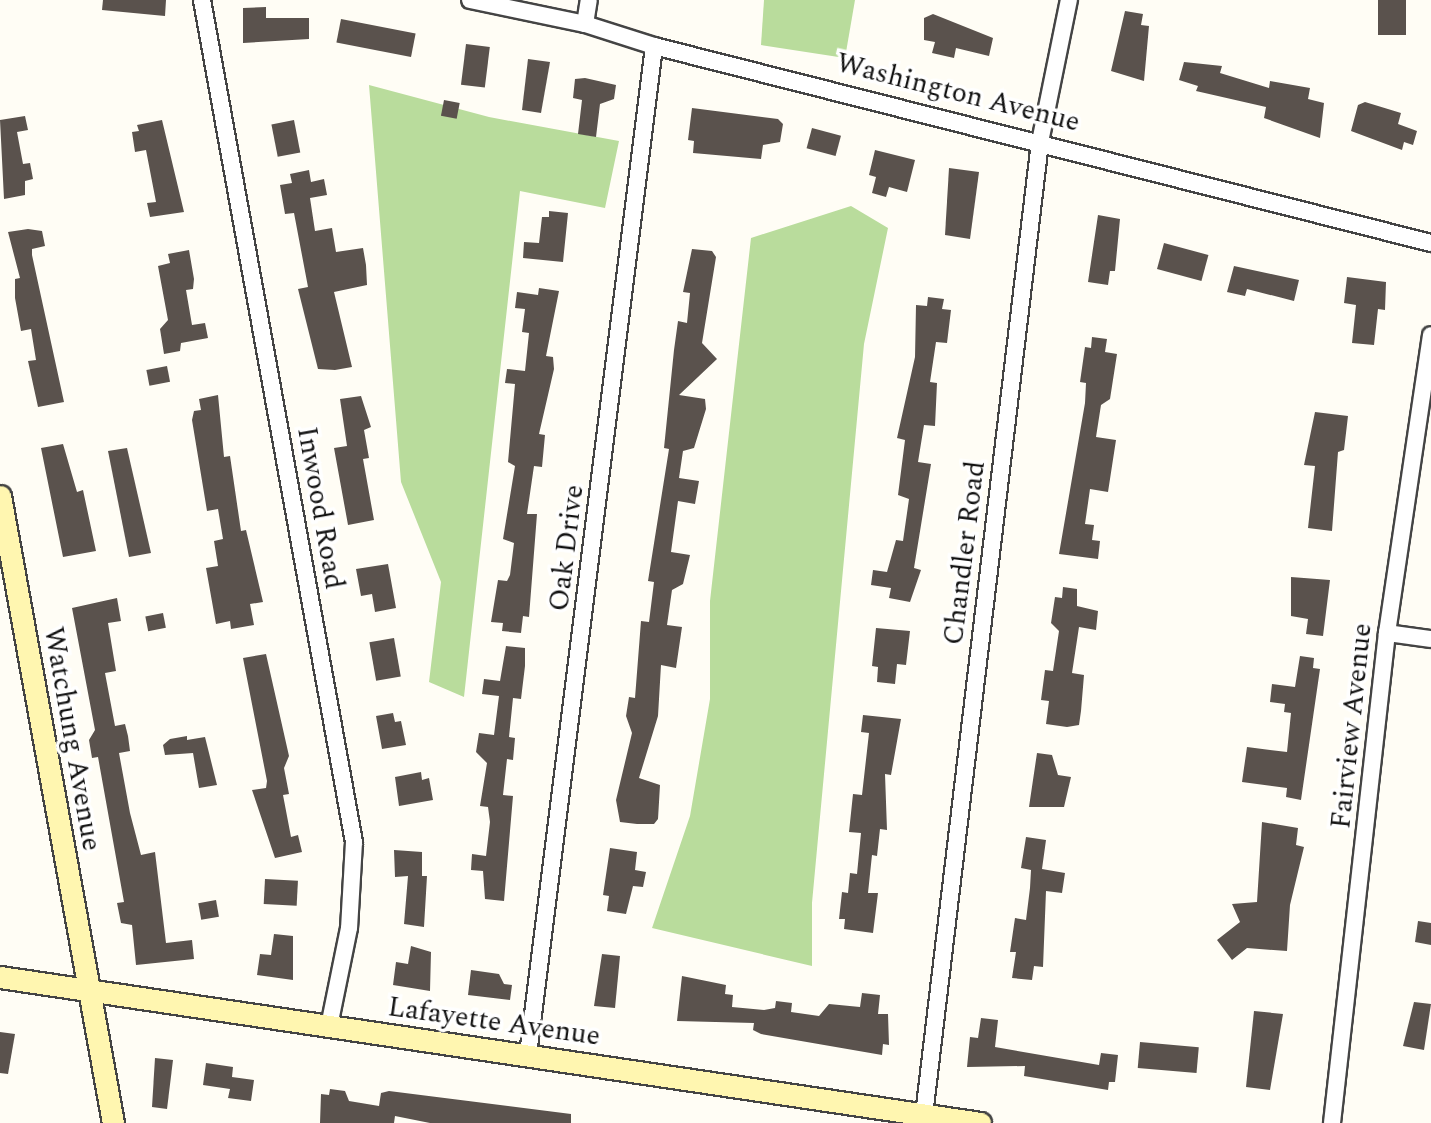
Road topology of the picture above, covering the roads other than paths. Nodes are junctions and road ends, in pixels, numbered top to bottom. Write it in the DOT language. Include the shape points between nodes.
graph roads {
  1 [pos="202,0"];
  2 [pos="470,0"];
  3 [pos="589,0"];
  4 [pos="1069,0"];
  5 [pos="585,24"];
  6 [pos="654,47"];
  7 [pos="1040,142"];
  8 [pos="1431,243"];
  9 [pos="1431,335"];
  10 [pos="0,496"];
  11 [pos="1387,633"];
  12 [pos="1431,639"];
  13 [pos="0,977"];
  14 [pos="89,991"];
  15 [pos="329,1026"];
  16 [pos="528,1055"];
  17 [pos="924,1115"];
  18 [pos="113,1123"];
  19 [pos="981,1123"];
  20 [pos="1332,1123"];
  1 -- 15 [label="street, Inwood Road" via="354,842 349,928"];
  2 -- 5 [label="street, Washington Avenue"];
  3 -- 5 [label="street"];
  4 -- 7 [label="street, Chandler Road"];
  5 -- 6 [label="street, Washington Avenue"];
  6 -- 7 [label="street, Washington Avenue"];
  6 -- 16 [label="street, Oak Drive"];
  7 -- 8 [label="street, Washington Avenue"];
  7 -- 17 [label="street, Chandler Road"];
  9 -- 11 [label="street, Fairview Avenue"];
  10 -- 14 [label="street, Watchung Avenue"];
  11 -- 12 [label="street"];
  11 -- 20 [label="street, Fairview Avenue"];
  13 -- 14 [label="street, Lafayette Avenue"];
  14 -- 15 [label="street, Lafayette Avenue"];
  14 -- 18 [label="street, Watchung Avenue"];
  15 -- 16 [label="street, Lafayette Avenue"];
  16 -- 17 [label="street, Lafayette Avenue"];
  17 -- 19 [label="street, Lafayette Avenue"];
}
